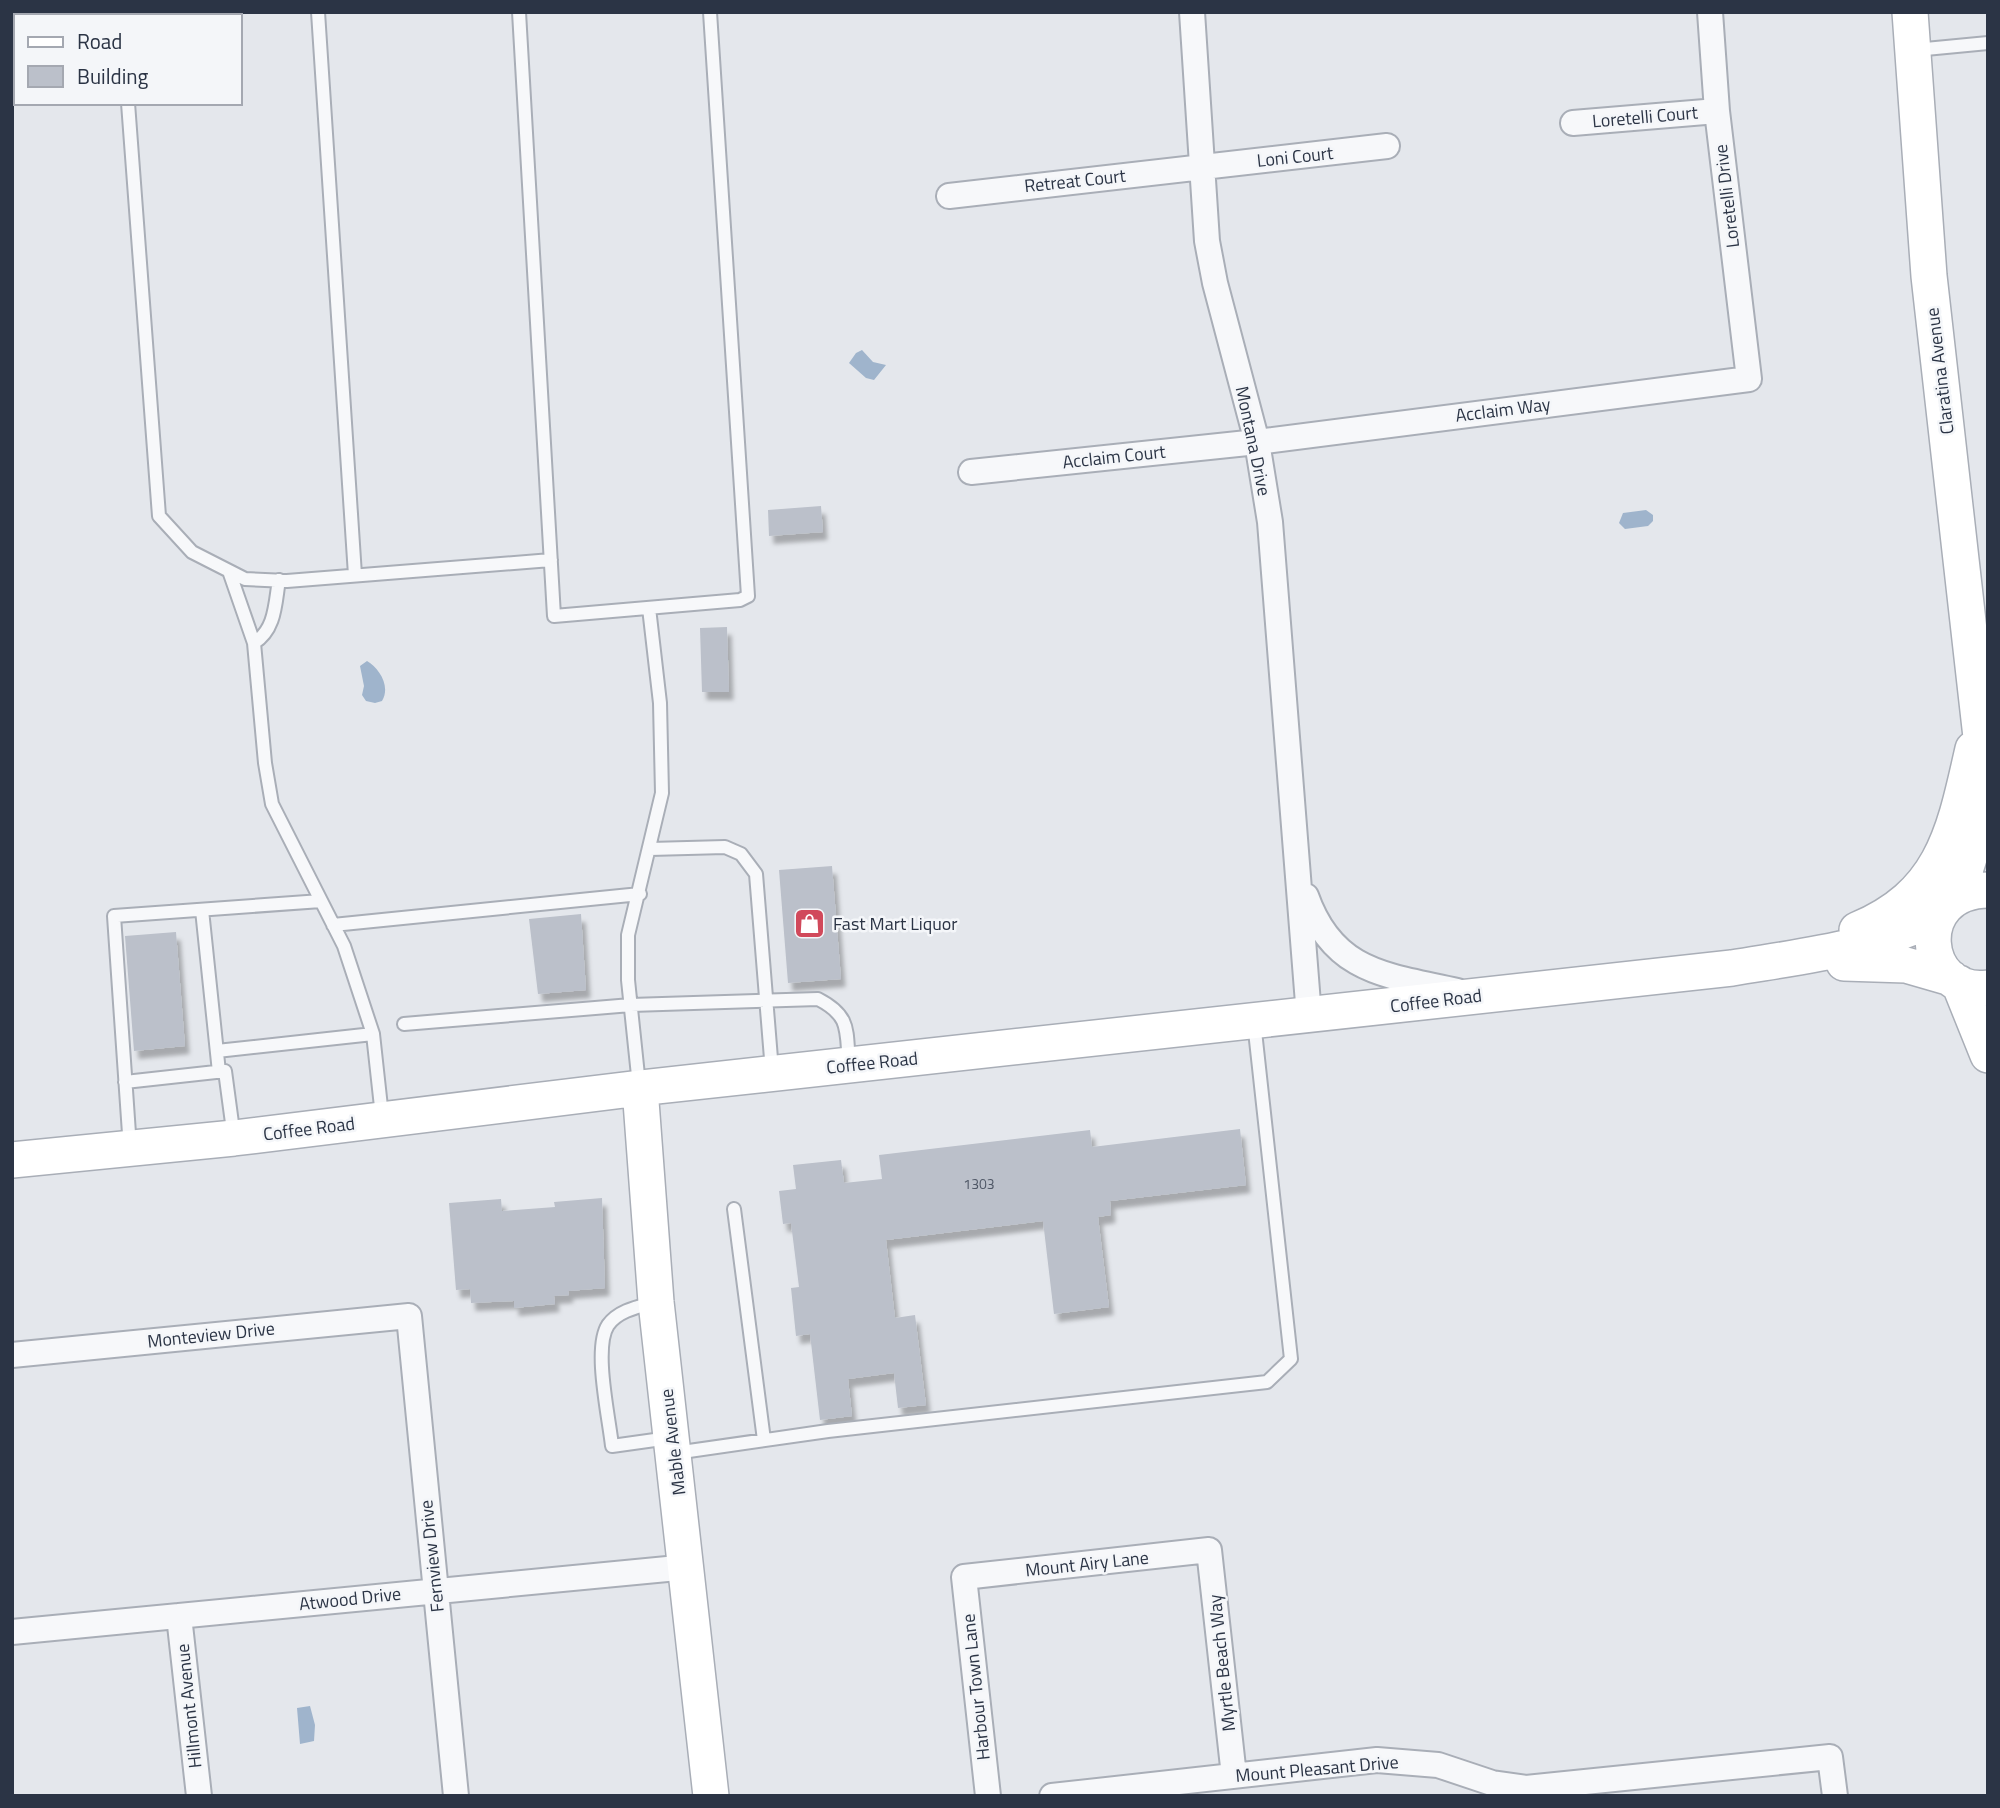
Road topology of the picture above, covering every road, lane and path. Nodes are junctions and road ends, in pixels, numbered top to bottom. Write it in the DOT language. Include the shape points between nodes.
graph roads {
  1 [pos="318,12"];
  2 [pos="519,12"];
  3 [pos="710,12"];
  4 [pos="1192,12"];
  5 [pos="1710,12"];
  6 [pos="1910,12"];
  7 [pos="1988,43"];
  8 [pos="1913,50"];
  9 [pos="128,105"];
  10 [pos="1717,111"];
  11 [pos="1573,123"];
  12 [pos="1387,146"];
  13 [pos="1202,167"];
  14 [pos="948,196"];
  15 [pos="1749,379"];
  16 [pos="1257,442"];
  17 [pos="971,471"];
  18 [pos="551,560"];
  19 [pos="229,570"];
  20 [pos="355,575"];
  21 [pos="279,580"];
  22 [pos="649,608"];
  23 [pos="254,642"];
  24 [pos="1978,729"];
  25 [pos="1988,762"];
  26 [pos="1988,799"];
  27 [pos="650,849"];
  28 [pos="1298,873"];
  29 [pos="640,894"];
  30 [pos="321,901"];
  31 [pos="1961,901"];
  32 [pos="202,909"];
  33 [pos="333,925"];
  34 [pos="1732,968"];
  35 [pos="1966,983"];
  36 [pos="1478,996"];
  37 [pos="765,1001"];
  38 [pos="631,1005"];
  39 [pos="1309,1016"];
  40 [pos="1254,1021"];
  41 [pos="404,1024"];
  42 [pos="373,1034"];
  43 [pos="217,1051"];
  44 [pos="1988,1055"];
  45 [pos="849,1065"];
  46 [pos="219,1072"];
  47 [pos="772,1074"];
  48 [pos="125,1082"];
  49 [pos="640,1088"];
  50 [pos="383,1121"];
  51 [pos="234,1138"];
  52 [pos="130,1148"];
  53 [pos="12,1160"];
  54 [pos="734,1209"];
  55 [pos="656,1302"];
  56 [pos="409,1316"];
  57 [pos="13,1352"];
  58 [pos="764,1440"];
  59 [pos="673,1446"];
  60 [pos="1209,1550"];
  61 [pos="688,1567"];
  62 [pos="964,1577"];
  63 [pos="436,1590"];
  64 [pos="179,1616"];
  65 [pos="12,1632"];
  66 [pos="1234,1776"];
  67 [pos="199,1796"];
  68 [pos="456,1796"];
  69 [pos="710,1796"];
  70 [pos="988,1796"];
  71 [pos="1052,1796"];
  72 [pos="1836,1796"];
  1 -- 20 [label="lane"];
  2 -- 18 [label="lane"];
  3 -- 22 [label="lane" via="748,596"];
  4 -- 13 [label="street, Montana Drive"];
  5 -- 10 [label="street, Loretelli Drive"];
  6 -- 8 [label="main road, Claratina Avenue"];
  7 -- 8 [label="lane"];
  8 -- 24 [label="main road, Claratina Avenue" via="1929,276"];
  9 -- 19 [label="lane" via="159,516 191,552"];
  10 -- 11 [label="street, Loretelli Court"];
  10 -- 15 [label="street, Loretelli Drive"];
  12 -- 13 [label="street, Loni Court"];
  13 -- 14 [label="street, Retreat Court"];
  13 -- 16 [label="street, Montana Drive" via="1215,283"];
  15 -- 16 [label="street, Acclaim Way"];
  16 -- 17 [label="street, Acclaim Court"];
  16 -- 28 [label="street, Montana Drive" via="1277,590"];
  18 -- 20 [label="lane"];
  18 -- 22 [label="lane" via="554,616"];
  19 -- 21 [label="lane" via="245,579"];
  19 -- 23 [label="lane"];
  20 -- 21 [label="lane"];
  21 -- 23 [label="lane" via="274,616 265,636"];
  22 -- 27 [label="lane" via="660,703 662,793"];
  23 -- 30 [label="lane" via="272,804"];
  24 -- 25 [label="main road"];
  24 -- 26 [label="main road, Claratina Avenue"];
  24 -- 31 [label="main road, Claratina Avenue" via="1972,837"];
  24 -- 34 [label="main road" via="1952,836 1923,886 1879,921 1845,936"];
  27 -- 29 [label="lane"];
  27 -- 37 [label="lane" via="725,848 741,854 755,874"];
  28 -- 36 [label="street, Montana Drive" via="1328,940 1358,965"];
  28 -- 39 [label="street, Montana Drive"];
  29 -- 33 [label="lane"];
  29 -- 38 [label="lane" via="628,935"];
  30 -- 32 [label="lane"];
  30 -- 33 [label="lane"];
  31 -- 34 [label="main road, Coffee Road" via="1908,931 1861,946"];
  31 -- 35 [label="main road, Claratina Avenue" via="1932,937 1940,967"];
  32 -- 43 [label="lane"];
  32 -- 48 [label="lane" via="114,916"];
  33 -- 42 [label="lane"];
  34 -- 35 [label="main road, Coffee Road" via="1870,962 1906,965"];
  34 -- 36 [label="main road, Coffee Road"];
  35 -- 44 [label="main road"];
  36 -- 39 [label="main road, Coffee Road"];
  37 -- 38 [label="lane"];
  37 -- 45 [label="lane" via="818,999 835,1008 845,1021"];
  37 -- 47 [label="lane"];
  38 -- 41 [label="lane"];
  38 -- 49 [label="lane"];
  39 -- 40 [label="main road, Coffee Road"];
  40 -- 45 [label="main road, Coffee Road"];
  40 -- 58 [label="lane" via="1291,1359 1267,1382"];
  42 -- 43 [label="lane"];
  42 -- 50 [label="lane"];
  43 -- 46 [label="lane"];
  45 -- 47 [label="main road, Coffee Road"];
  46 -- 48 [label="lane"];
  46 -- 51 [label="lane" via="225,1071"];
  47 -- 49 [label="main road, Coffee Road"];
  48 -- 52 [label="lane"];
  49 -- 50 [label="main road, Coffee Road"];
  49 -- 55 [label="main road, Mable Avenue"];
  50 -- 51 [label="main road, Coffee Road"];
  51 -- 52 [label="main road, Coffee Road"];
  52 -- 53 [label="main road, Coffee Road"];
  54 -- 58 [label="lane"];
  55 -- 59 [label="main road, Mable Avenue"];
  55 -- 59 [label="lane" via="628,1310 609,1324 601,1343 611,1446"];
  56 -- 57 [label="street, Monteview Drive"];
  56 -- 63 [label="street, Fernview Drive"];
  58 -- 59 [label="lane"];
  59 -- 61 [label="main road, Mable Avenue"];
  60 -- 62 [label="street, Mount Airy Lane"];
  60 -- 66 [label="street, Myrtle Beach Way"];
  61 -- 63 [label="street, Atwood Drive"];
  61 -- 69 [label="main road, Mable Avenue"];
  62 -- 70 [label="street, Harbour Town Lane"];
  63 -- 64 [label="street, Atwood Drive"];
  63 -- 68 [label="street, Fernview Drive"];
  64 -- 65 [label="street, Atwood Drive"];
  64 -- 67 [label="street, Hillmont Avenue"];
  66 -- 71 [label="street, Mount Pleasant Drive"];
  66 -- 72 [label="street, Mount Pleasant Drive" via="1404,1760 1438,1765 1492,1783 1538,1788 1830,1757"];
}
